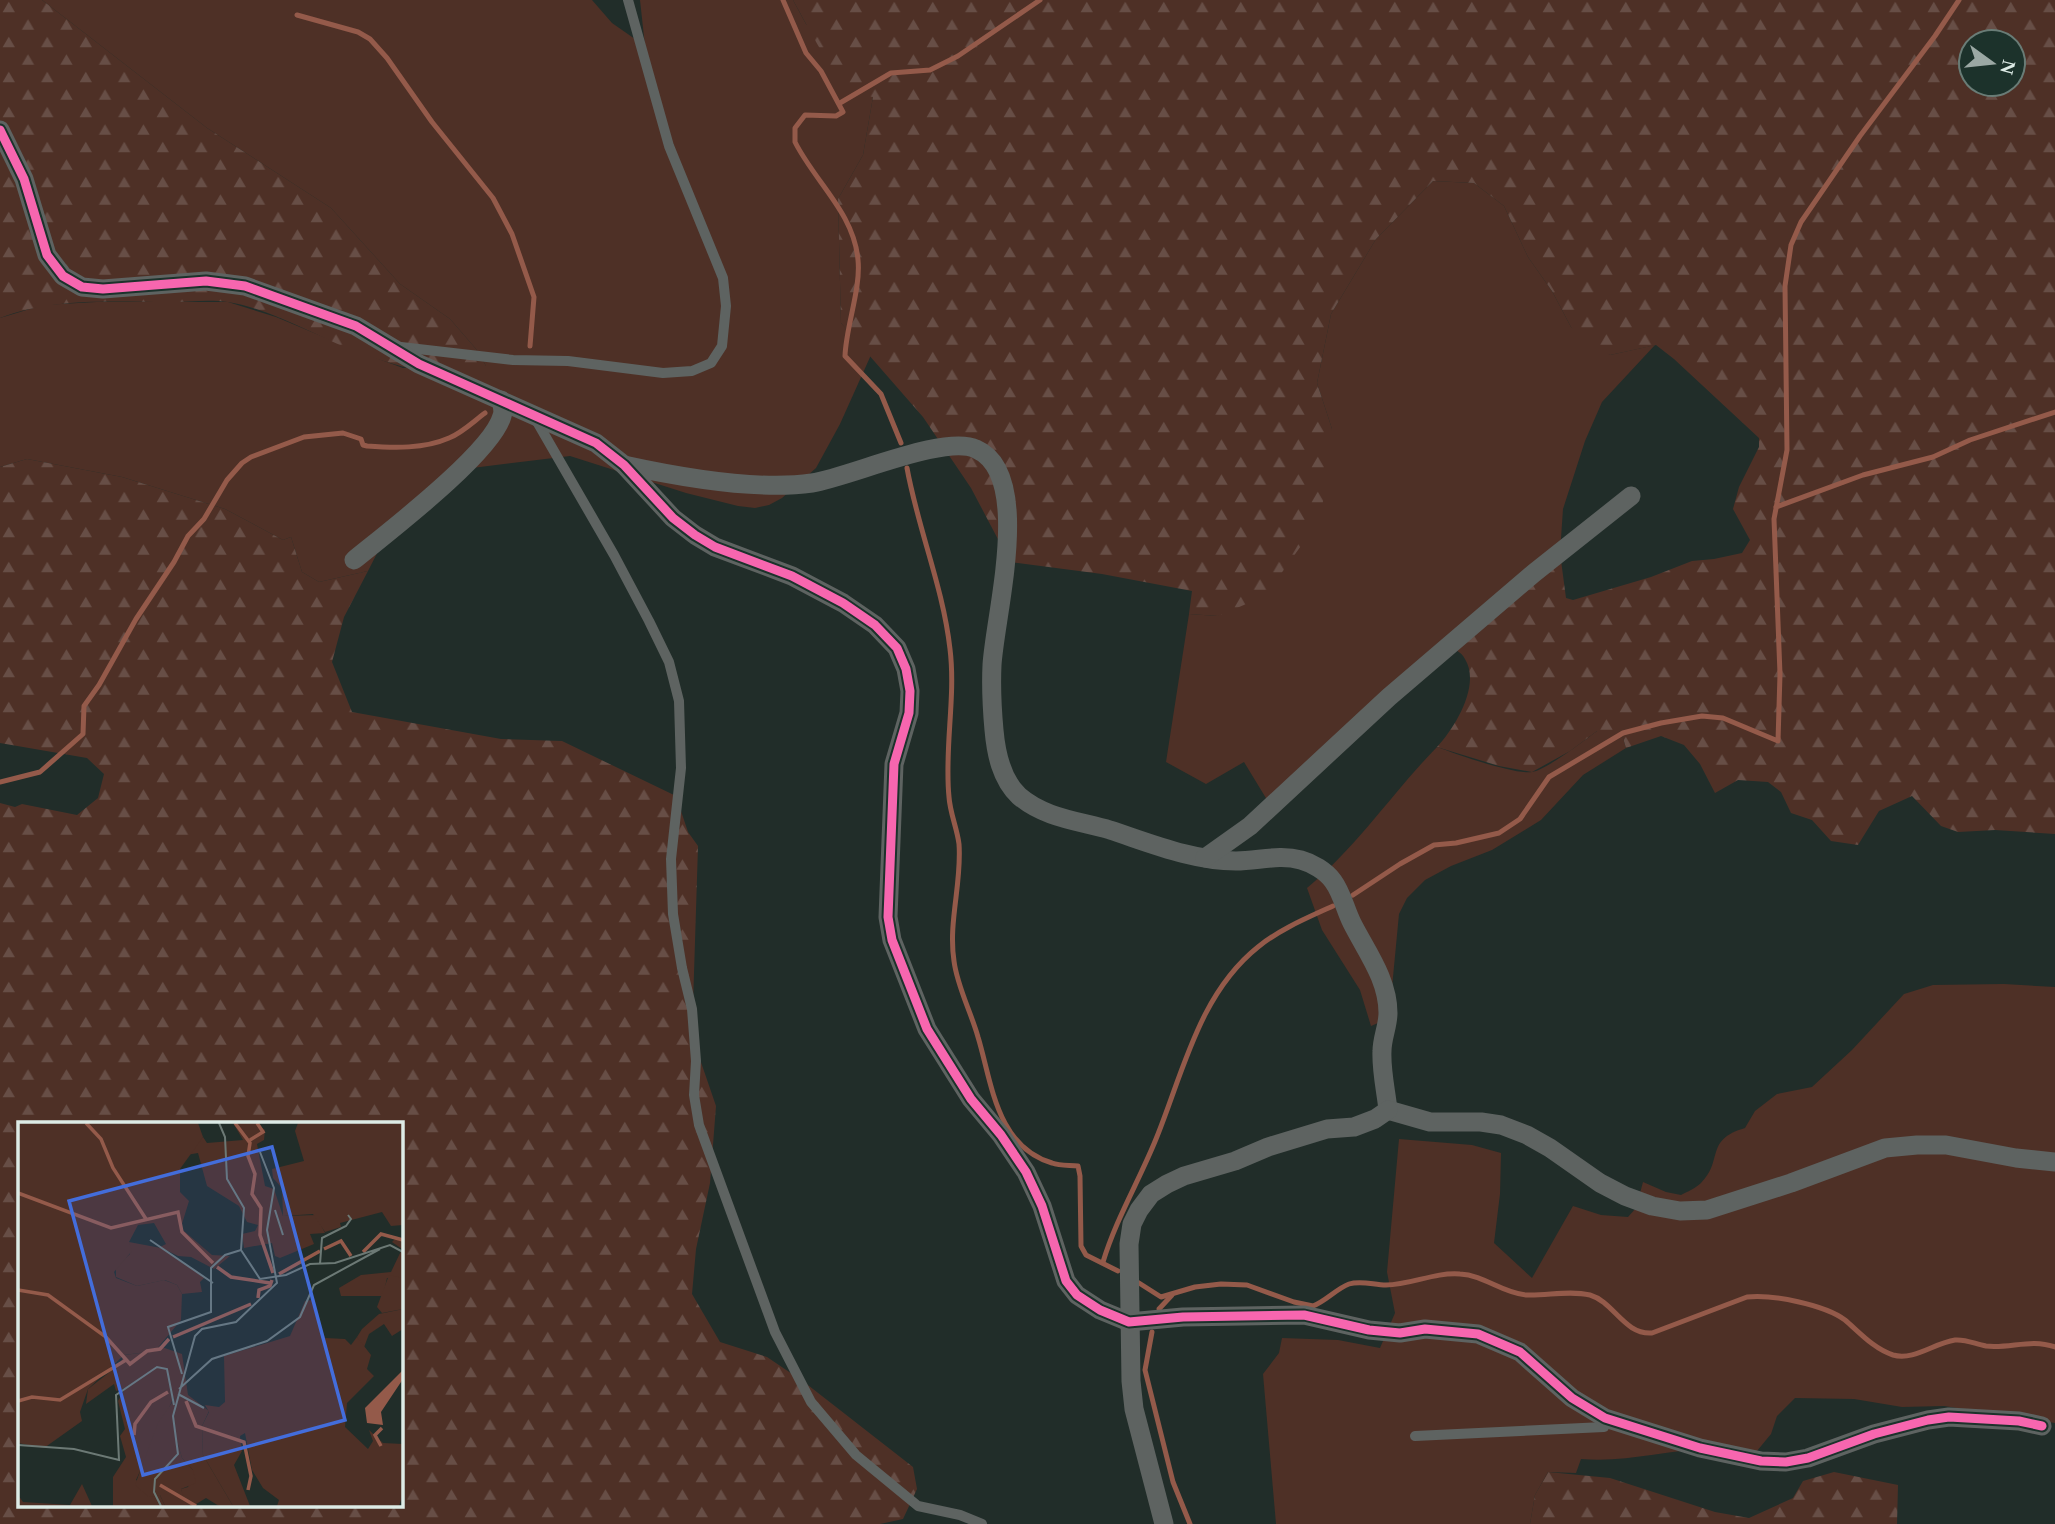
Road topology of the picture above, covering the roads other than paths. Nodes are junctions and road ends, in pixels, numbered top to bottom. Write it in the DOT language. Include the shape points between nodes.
graph roads {
  1 [pos="628,0"];
  2 [pos="0,130"];
  3 [pos="391,346"];
  4 [pos="501,400"];
  5 [pos="532,413"];
  6 [pos="624,465"];
  7 [pos="1631,496"];
  8 [pos="354,560"];
  9 [pos="1205,858"];
  10 [pos="1388,1110"];
  11 [pos="2055,1162"];
  12 [pos="1129,1322"];
  13 [pos="1605,1418"];
  14 [pos="2042,1426"];
  15 [pos="1415,1436"];
  16 [pos="982,1524"];
  17 [pos="1164,1524"];
  1 -- 3 [label="lane" via="669,146 723,278 725,326 722,346 711,363 692,371 663,373"];
  2 -- 3 [label="street" via="24,179 47,255 63,276 82,287 205,281 245,286 356,326"];
  3 -- 4 [label="street" via="419,364"];
  4 -- 5 [label="street"];
  4 -- 8 [label="street" via="503,413 496,429 475,454"];
  5 -- 6 [label="street" via="596,443"];
  5 -- 16 [label="lane" via="669,662 679,701 681,768 671,859 673,900 692,1009 694,1095 699,1125 775,1332 811,1402 856,1455 918,1506"];
  6 -- 9 [label="street" via="676,476 812,483 914,453 957,446 974,447 988,456 1002,473 1009,522 992,664 999,764 1009,783 1019,796 1048,813"];
  6 -- 12 [label="street" via="695,535 843,603 875,625 897,648 910,691 909,713 894,764 888,917 892,940 927,1029 944,1059 1026,1172 1066,1281 1088,1304"];
  7 -- 9 [label="street" via="1534,573 1250,825"];
  9 -- 10 [label="street" via="1303,860 1334,881 1385,991 1388,1013 1382,1050"];
  10 -- 11 [label="street" via="1430,1122 1501,1125 1539,1141 1625,1196 1680,1211 1707,1210 1885,1148 1946,1145"];
  10 -- 12 [label="street" via="1354,1127 1327,1129 1184,1175 1151,1194 1132,1224"];
  12 -- 13 [label="street" via="1304,1315 1400,1333 1425,1329 1478,1334 1520,1352 1572,1398"];
  12 -- 17 [label="street" via="1134,1409"];
  13 -- 14 [label="street" via="1700,1448 1786,1462 1949,1417"];
  13 -- 15 [label="lane" via="1604,1427 1597,1428"];
}
